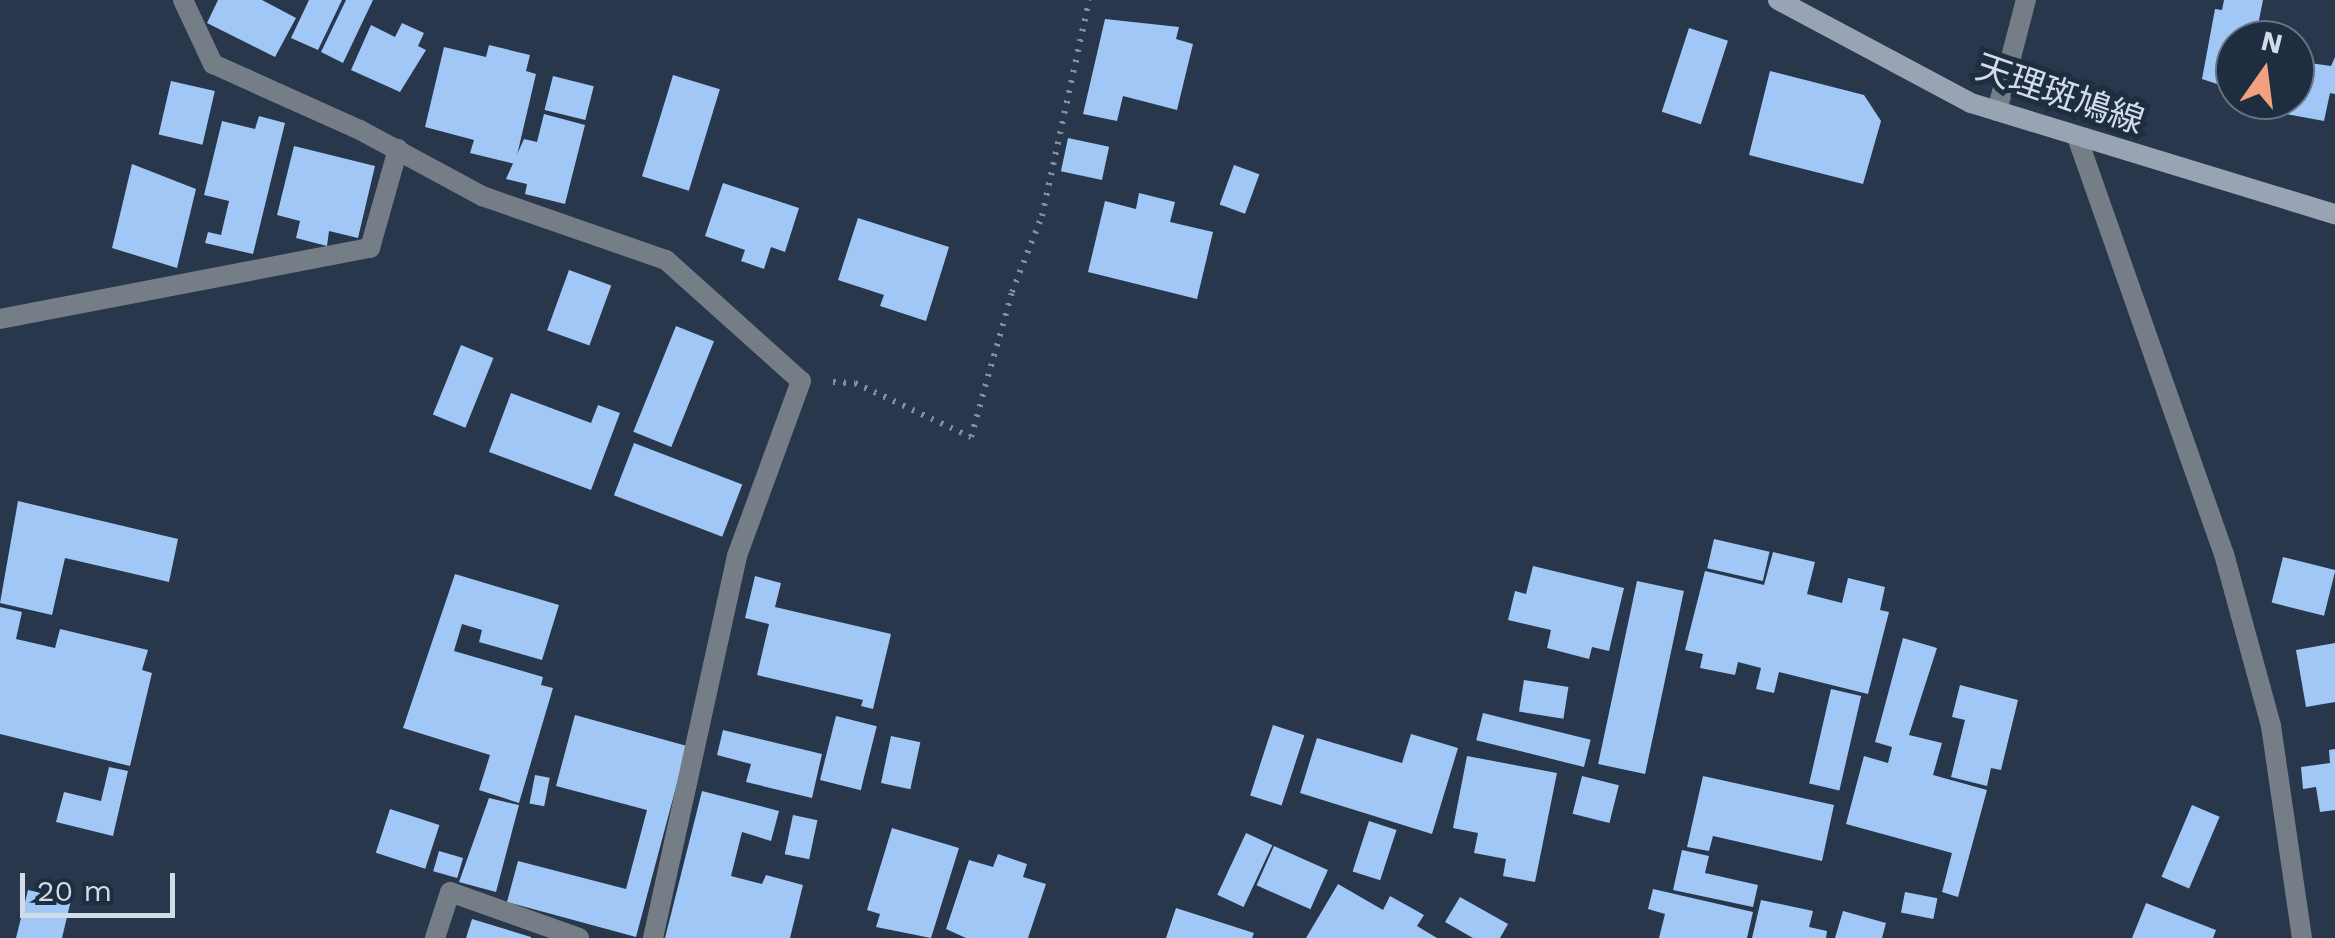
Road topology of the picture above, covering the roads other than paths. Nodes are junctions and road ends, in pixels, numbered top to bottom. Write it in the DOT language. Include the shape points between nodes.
graph roads {
  1 [pos="183,0"];
  2 [pos="1778,0"];
  3 [pos="2026,0"];
  4 [pos="1997,112"];
  5 [pos="2076,138"];
  6 [pos="398,149"];
  7 [pos="2335,214"];
  8 [pos="0,319"];
  9 [pos="435,938"];
  10 [pos="579,938"];
  11 [pos="652,938"];
  12 [pos="2302,938"];
  1 -- 6 [label="street" via="213,64"];
  2 -- 4 [label="main road, 天理斑鳩線"];
  3 -- 4 [label="street"];
  4 -- 5 [label="main road, 天理斑鳩線"];
  5 -- 7 [label="main road, 天理斑鳩線"];
  5 -- 12 [label="street" via="2224,554 2271,726"];
  6 -- 8 [label="street" via="370,248"];
  6 -- 11 [label="street" via="482,196 666,260 801,380 738,556"];
  9 -- 10 [label="street" via="450,892"];
}
